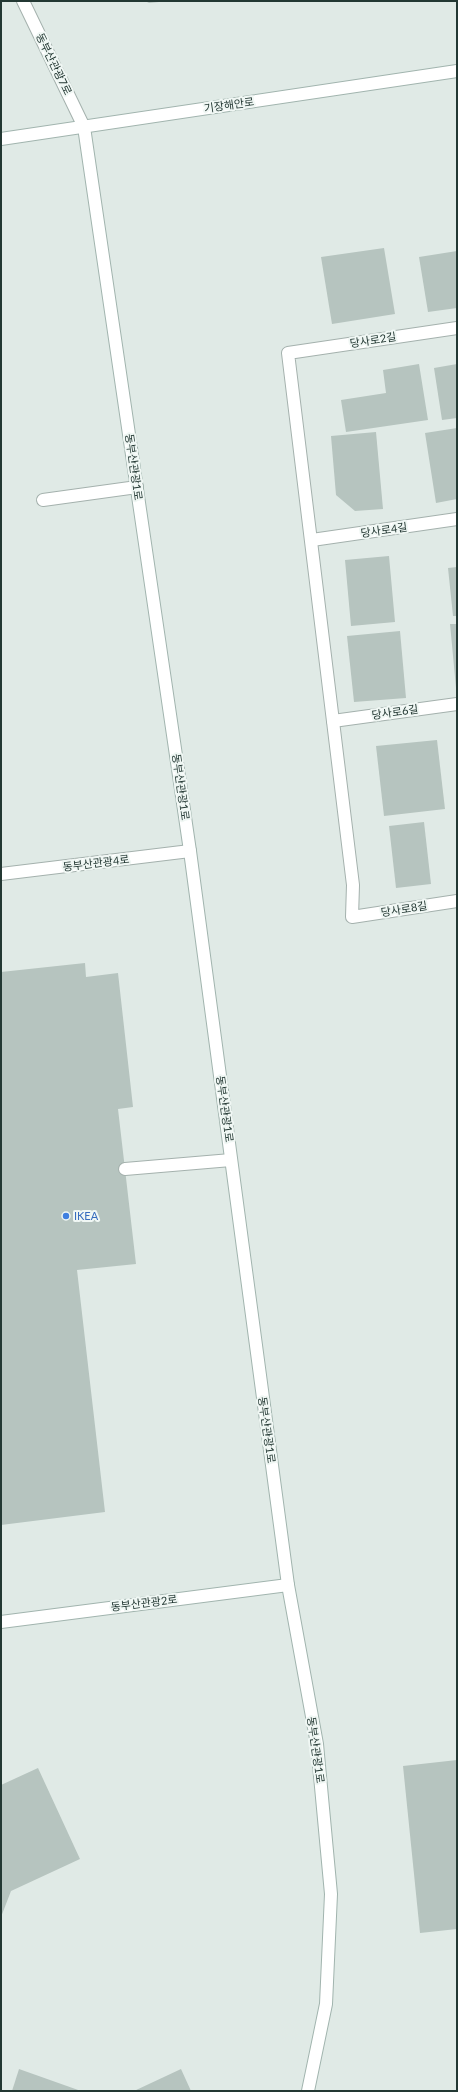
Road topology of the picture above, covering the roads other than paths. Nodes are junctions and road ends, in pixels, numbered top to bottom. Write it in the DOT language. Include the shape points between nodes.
graph roads {
  1 [pos="23,1"];
  2 [pos="457,71"];
  3 [pos="84,127"];
  4 [pos="1,139"];
  5 [pos="457,328"];
  6 [pos="137,487"];
  7 [pos="43,500"];
  8 [pos="457,519"];
  9 [pos="312,540"];
  10 [pos="457,704"];
  11 [pos="333,720"];
  12 [pos="190,851"];
  13 [pos="1,874"];
  14 [pos="457,901"];
  15 [pos="232,1160"];
  16 [pos="125,1169"];
  17 [pos="288,1585"];
  18 [pos="1,1622"];
  19 [pos="308,2091"];
  1 -- 3 [label="street, 동부산관광7로"];
  2 -- 3 [label="street, 기장해안로"];
  3 -- 4 [label="street, 기장해안로"];
  3 -- 6 [label="street, 동부산관광1로"];
  5 -- 9 [label="street, 당사로2길" via="288,353"];
  6 -- 7 [label="street"];
  6 -- 12 [label="street, 동부산관광1로"];
  8 -- 9 [label="street, 당사로4길"];
  9 -- 11 [label="street"];
  10 -- 11 [label="street, 당사로6길"];
  11 -- 14 [label="street, 당사로8길" via="353,885 352,917"];
  12 -- 13 [label="street, 동부산관광4로"];
  12 -- 15 [label="street, 동부산관광1로"];
  15 -- 16 [label="street"];
  15 -- 17 [label="street, 동부산관광1로"];
  17 -- 18 [label="street, 동부산관광2로"];
  17 -- 19 [label="street, 동부산관광1로" via="317,1744 332,1894 326,2004"];
}
